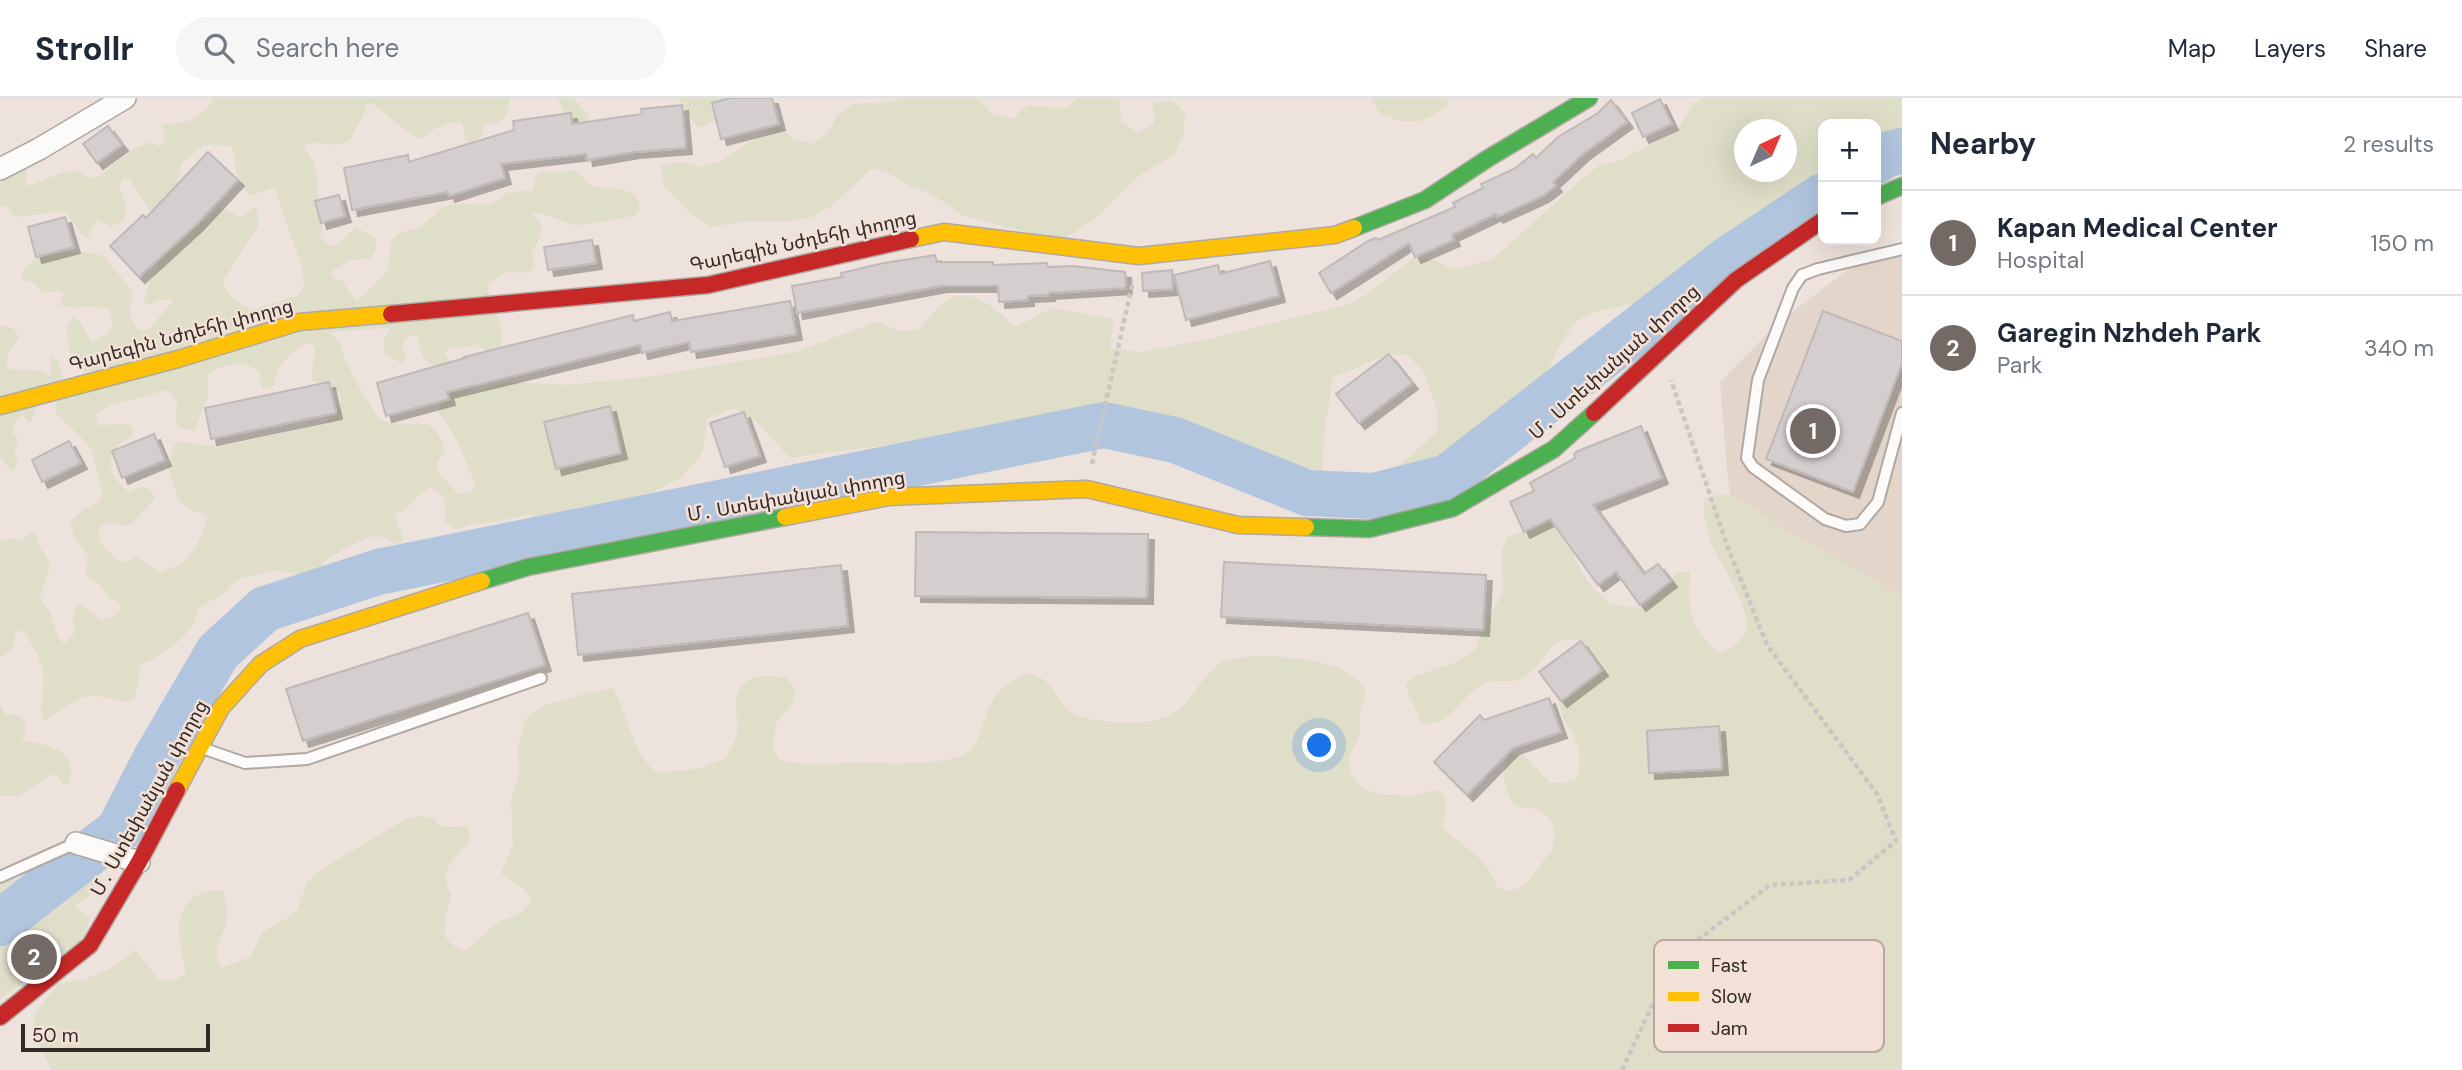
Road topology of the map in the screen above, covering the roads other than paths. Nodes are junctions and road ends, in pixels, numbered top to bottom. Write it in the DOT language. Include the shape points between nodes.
graph roads {
  1 [pos="125,98"];
  2 [pos="1589,98"];
  3 [pos="0,169"];
  4 [pos="1902,186"];
  5 [pos="1881,195"];
  6 [pos="1818,223"];
  7 [pos="1902,249"];
  8 [pos="0,405"];
  9 [pos="1902,413"];
  10 [pos="541,678"];
  11 [pos="200,747"];
  12 [pos="76,843"];
  13 [pos="139,862"];
  14 [pos="0,877"];
  15 [pos="0,1017"];
  1 -- 3 [label="street"];
  2 -- 8 [label="street, Գարեգին Նժդեհի փողոց" via="1425,200 1335,236 1139,256 944,232 708,285 299,323"];
  4 -- 5 [label="street"];
  6 -- 11 [label="street, Մ․ Ստեփանյան փողոց" via="1736,280 1554,449 1452,508 1369,529 1238,525 1087,489 889,497 528,567 300,639 261,664 221,708"];
  7 -- 9 [label="lane" via="1802,275 1758,380 1747,458 1825,519 1846,526 1860,524 1878,502"];
  10 -- 11 [label="lane" via="307,758 245,763"];
  11 -- 13 [label="street, Մ․ Ստեփանյան փողոց"];
  12 -- 13 [label="street"];
  12 -- 14 [label="lane"];
  13 -- 15 [label="street, Մ․ Ստեփանյան փողոց" via="90,945"];
}
